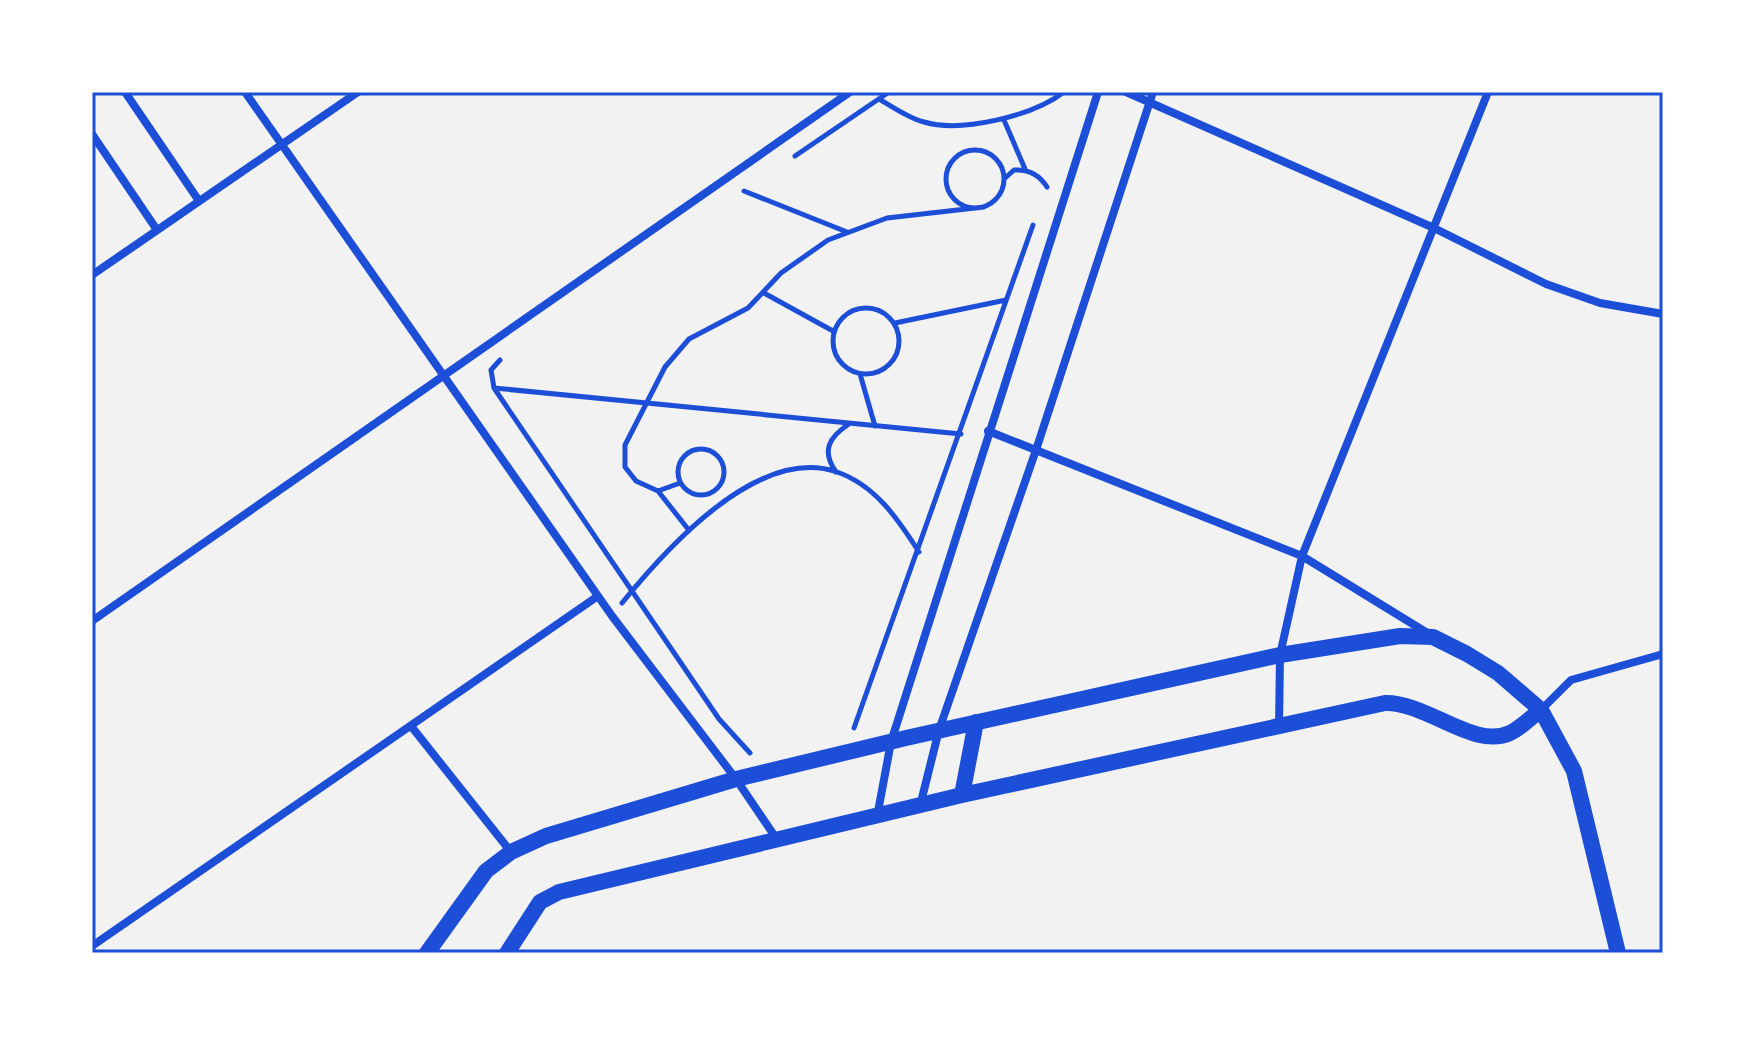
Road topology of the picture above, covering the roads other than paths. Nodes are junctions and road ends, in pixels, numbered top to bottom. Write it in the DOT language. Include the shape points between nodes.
graph roads {
  1 [pos="125,92"];
  2 [pos="245,92"];
  3 [pos="358,92"];
  4 [pos="850,92"];
  5 [pos="1098,92"];
  6 [pos="1126,92"];
  7 [pos="1488,92"];
  8 [pos="1152,97"];
  9 [pos="92,134"];
  10 [pos="282,144"];
  11 [pos="199,201"];
  12 [pos="1434,228"];
  13 [pos="157,230"];
  14 [pos="92,275"];
  15 [pos="1663,314"];
  16 [pos="444,376"];
  17 [pos="988,431"];
  18 [pos="1036,450"];
  19 [pos="1302,556"];
  20 [pos="598,596"];
  21 [pos="92,621"];
  22 [pos="1433,637"];
  23 [pos="1663,654"];
  24 [pos="1280,655"];
  25 [pos="1541,710"];
  26 [pos="976,722"];
  27 [pos="411,726"];
  28 [pos="1279,728"];
  29 [pos="939,730"];
  30 [pos="891,742"];
  31 [pos="736,779"];
  32 [pos="962,795"];
  33 [pos="920,806"];
  34 [pos="877,817"];
  35 [pos="779,842"];
  36 [pos="511,852"];
  37 [pos="92,946"];
  38 [pos="427,953"];
  39 [pos="507,953"];
  40 [pos="1618,953"];
  1 -- 11 [label="street"];
  2 -- 10 [label="street"];
  3 -- 10 [label="street"];
  4 -- 16 [label="street"];
  5 -- 17 [label="street"];
  6 -- 8 [label="street"];
  7 -- 12 [label="street"];
  8 -- 12 [label="street"];
  8 -- 18 [label="street"];
  9 -- 13 [label="street"];
  10 -- 11 [label="street"];
  10 -- 16 [label="street"];
  11 -- 13 [label="street"];
  12 -- 15 [label="street" via="1546,284 1600,303"];
  12 -- 19 [label="street"];
  13 -- 14 [label="street"];
  16 -- 20 [label="street"];
  16 -- 21 [label="street"];
  17 -- 18 [label="street"];
  17 -- 30 [label="street"];
  18 -- 19 [label="street"];
  18 -- 29 [label="street"];
  19 -- 22 [label="street"];
  19 -- 24 [label="street"];
  20 -- 27 [label="street"];
  20 -- 31 [label="street"];
  22 -- 24 [label="main road" via="1383,637"];
  22 -- 25 [label="main road" via="1498,673"];
  23 -- 25 [label="street" via="1571,680"];
  24 -- 26 [label="main road"];
  24 -- 28 [label="street"];
  25 -- 28 [label="main road" via="1511,733 1495,737 1477,735 1402,702"];
  25 -- 40 [label="main road" via="1574,771"];
  26 -- 29 [label="main road"];
  26 -- 32 [label="main road"];
  27 -- 36 [label="street"];
  27 -- 37 [label="street"];
  28 -- 32 [label="main road"];
  29 -- 30 [label="main road"];
  29 -- 33 [label="street"];
  30 -- 31 [label="main road"];
  30 -- 34 [label="street"];
  31 -- 35 [label="street"];
  31 -- 36 [label="main road" via="546,836"];
  32 -- 33 [label="main road"];
  33 -- 34 [label="main road"];
  34 -- 35 [label="main road"];
  35 -- 39 [label="main road" via="559,892 540,902"];
  36 -- 38 [label="main road" via="486,871"];
}
